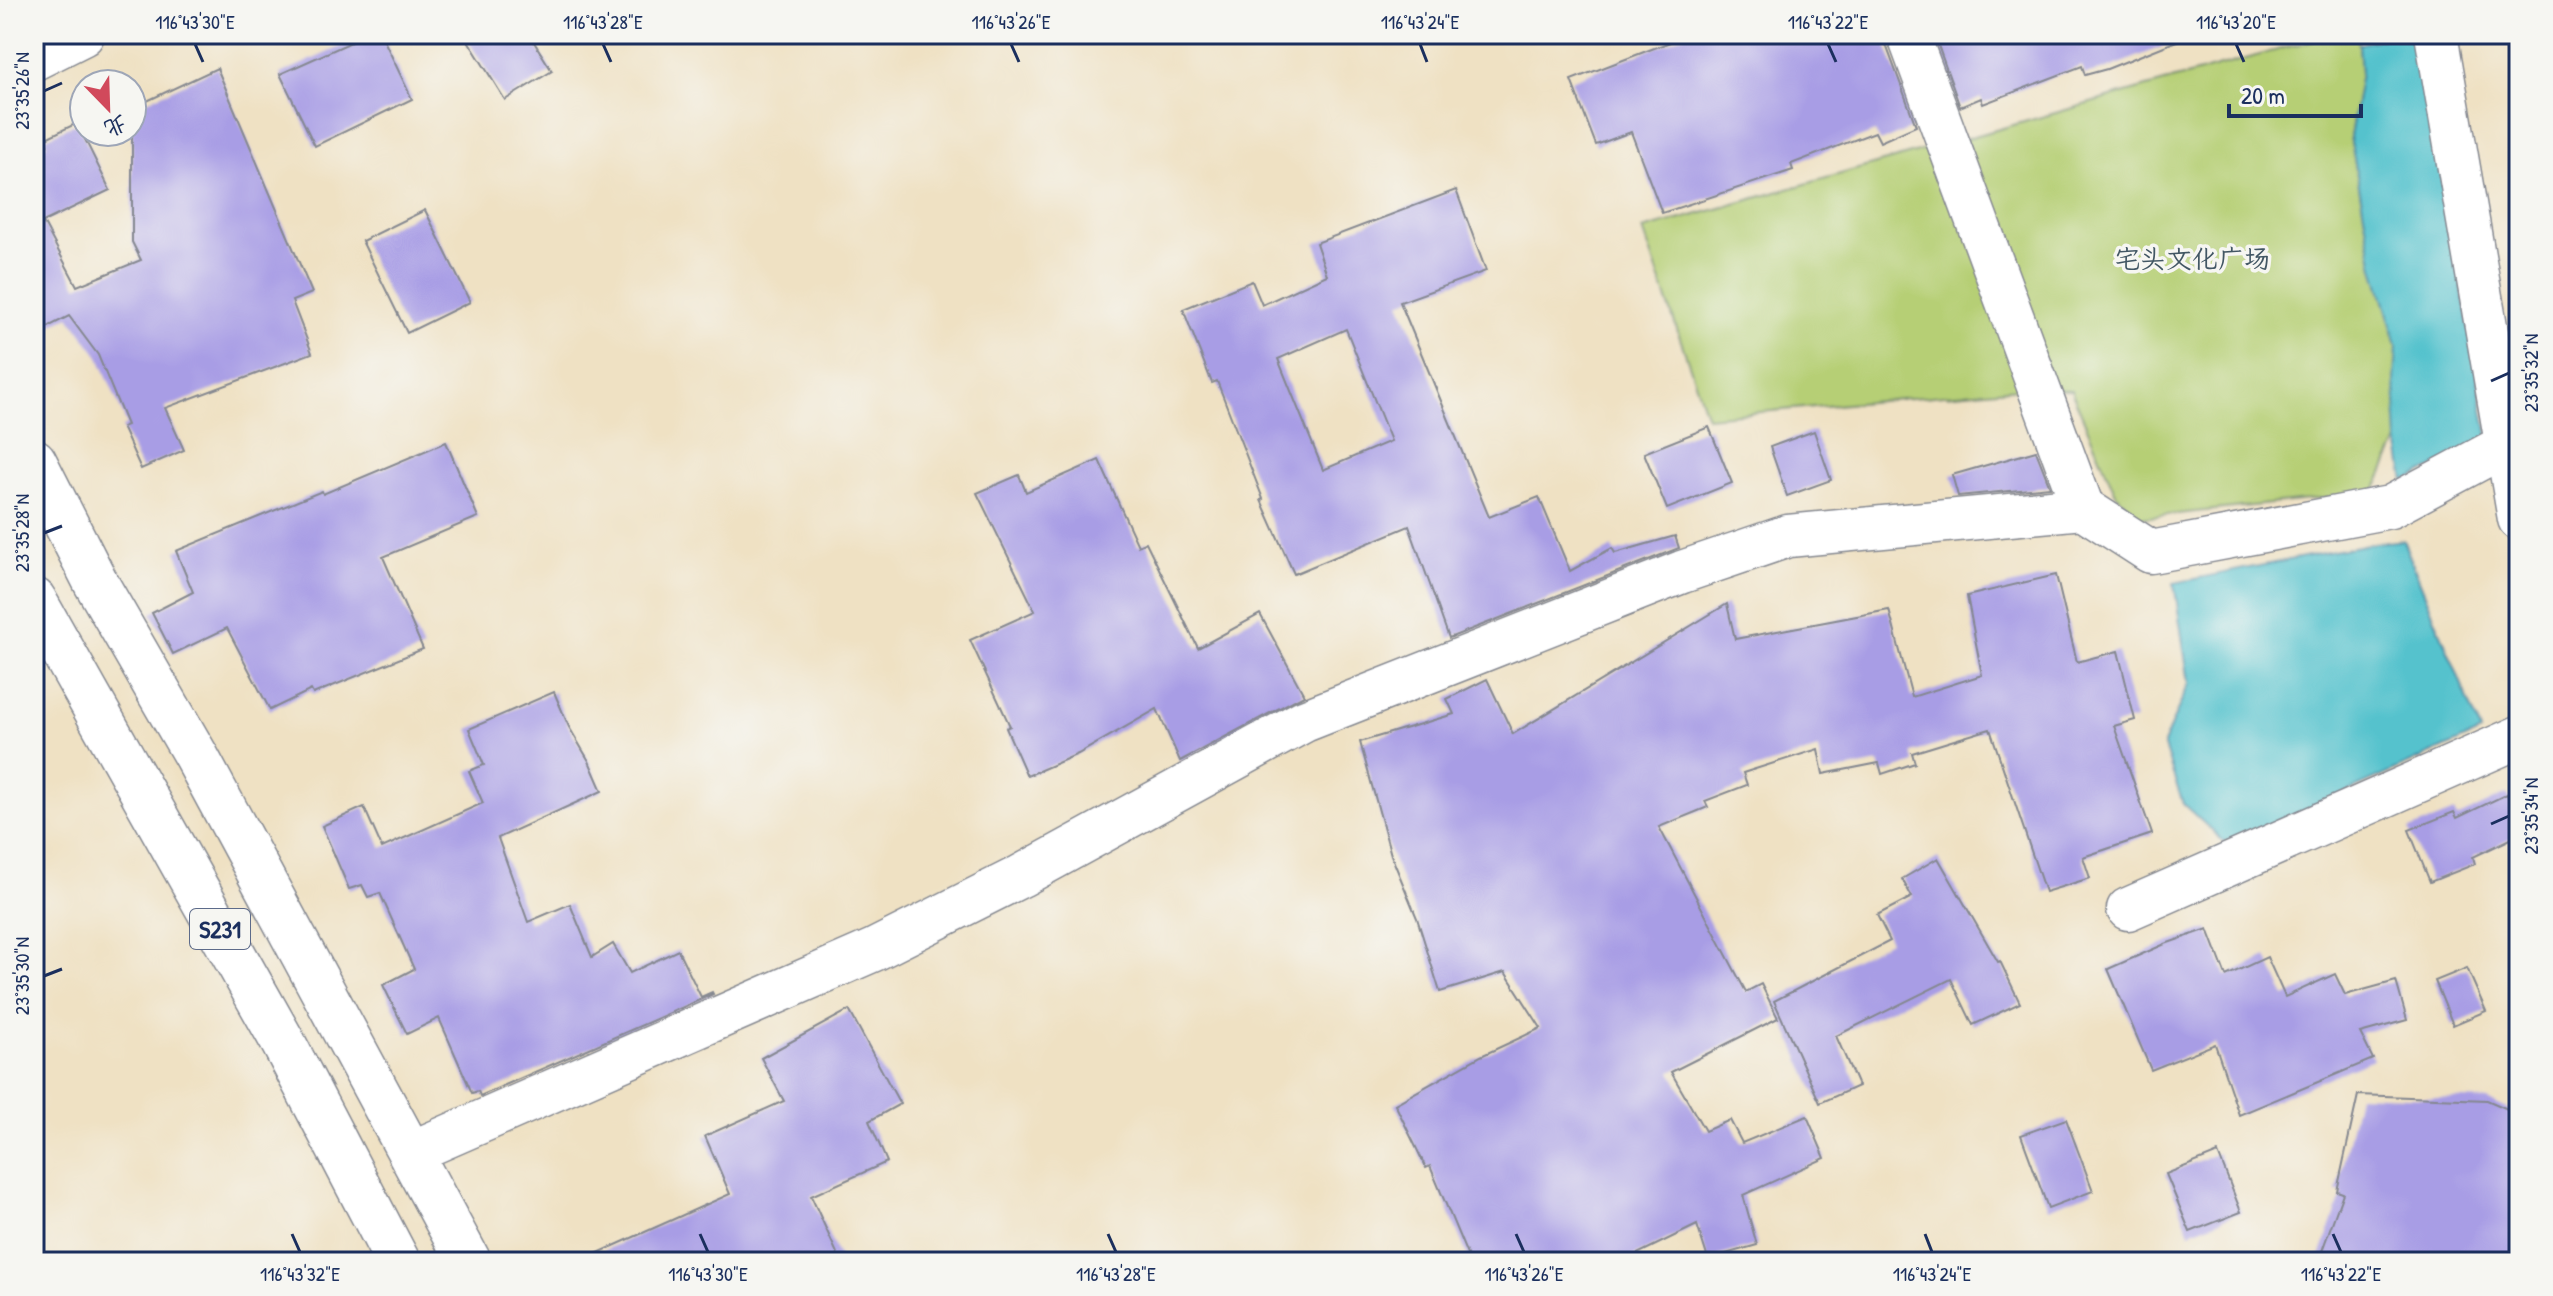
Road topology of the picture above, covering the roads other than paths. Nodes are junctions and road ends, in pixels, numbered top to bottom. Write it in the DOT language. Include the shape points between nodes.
graph roads {
  1 [pos="82,34"];
  2 [pos="1908,34"];
  3 [pos="2436,34"];
  4 [pos="34,58"];
  5 [pos="2506,445"];
  6 [pos="34,461"];
  7 [pos="2083,508"];
  8 [pos="2519,519"];
  9 [pos="34,600"];
  10 [pos="2519,737"];
  11 [pos="2128,909"];
  12 [pos="412,1152"];
  13 [pos="398,1262"];
  14 [pos="469,1262"];
  1 -- 4 [label="main road"];
  2 -- 7 [label="street"];
  3 -- 5 [label="street"];
  5 -- 7 [label="street" via="2390,507 2151,552"];
  5 -- 8 [label="street"];
  6 -- 12 [label="main road" via="96,583"];
  7 -- 12 [label="street" via="1788,536 1682,572 1304,721 874,950"];
  9 -- 13 [label="main road, S231" via="284,1044"];
  10 -- 11 [label="street"];
  12 -- 14 [label="main road"];
}
